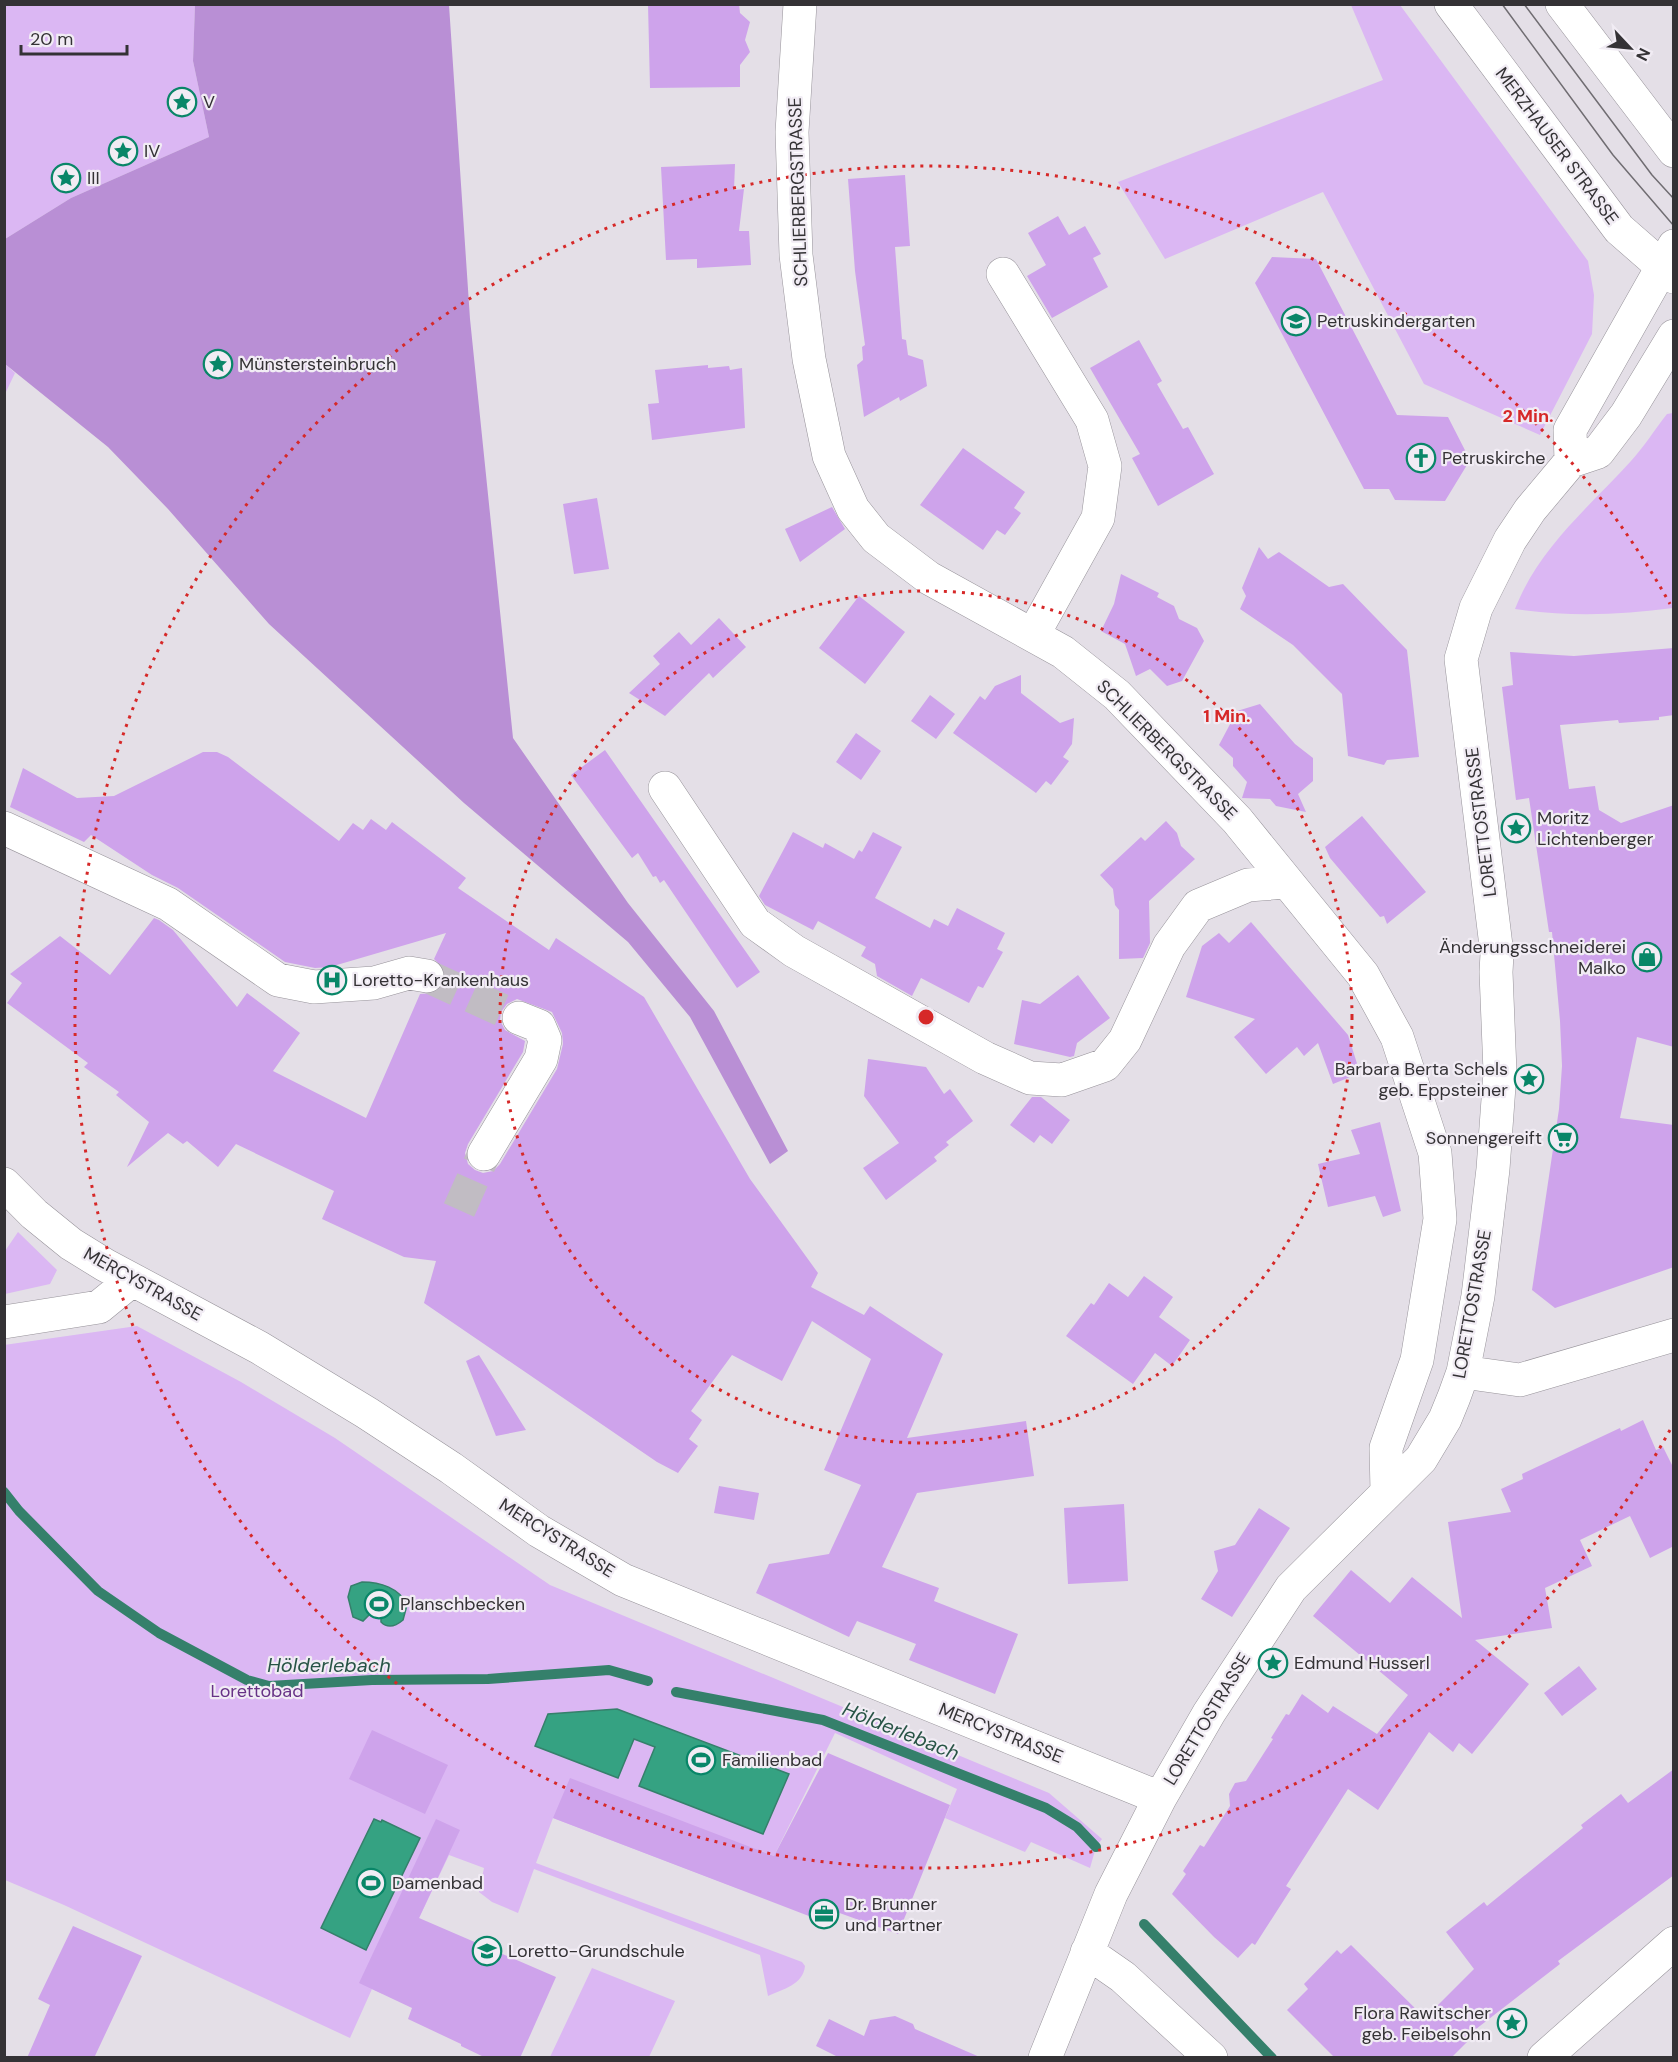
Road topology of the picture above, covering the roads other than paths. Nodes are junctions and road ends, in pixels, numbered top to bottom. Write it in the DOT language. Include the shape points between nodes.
graph roads {
  1 [pos="800,4"];
  2 [pos="1451,4"];
  3 [pos="1562,4"];
  4 [pos="1674,151"];
  5 [pos="1670,263"];
  6 [pos="1003,274"];
  7 [pos="1674,336"];
  8 [pos="1571,460"];
  9 [pos="1033,636"];
  10 [pos="665,788"];
  11 [pos="4,828"];
  12 [pos="1287,882"];
  13 [pos="427,976"];
  14 [pos="519,1018"];
  15 [pos="484,1154"];
  16 [pos="4,1184"];
  17 [pos="132,1280"];
  18 [pos="4,1322"];
  19 [pos="1674,1335"];
  20 [pos="1463,1372"];
  21 [pos="1387,1491"];
  22 [pos="1160,1798"];
  23 [pos="1674,1943"];
  24 [pos="1087,1952"];
  25 [pos="1045,2058"];
  26 [pos="1211,2058"];
  27 [pos="1544,2058"];
  1 -- 9 [label="street, SCHLIERBERGSTRASSE" via="792,132 796,255 808,359 829,456 853,509 876,538 929,578"];
  2 -- 5 [label="street, MERZHAUSER STRASSE" via="1619,229"];
  3 -- 4 [label="street"];
  5 -- 8 [label="street" via="1570,430"];
  6 -- 9 [label="street" via="1092,420 1105,466 1098,518"];
  7 -- 8 [label="street" via="1626,415 1598,452"];
  8 -- 20 [label="street, LORETTOSTRASSE" via="1510,540 1476,608 1461,659 1497,954 1500,1056 1492,1181 1478,1296"];
  9 -- 12 [label="street, SCHLIERBERGSTRASSE" via="1063,652 1117,695 1237,820"];
  10 -- 12 [label="street" via="756,922 794,951 986,1058 1030,1078 1062,1080 1105,1065 1125,1040 1169,946 1198,906 1248,885"];
  11 -- 13 [label="street" via="172,897 278,980 314,987 374,983 409,973"];
  12 -- 21 [label="street, SCHLIERBERGSTRASSE" via="1363,975 1397,1037 1435,1154 1440,1219 1417,1360 1386,1448"];
  14 -- 15 [label="street" via="539,1026 545,1040 541,1059"];
  16 -- 17 [label="street, MERCYSTRASSE" via="72,1244"];
  17 -- 18 [label="street" via="99,1307"];
  17 -- 22 [label="street, MERCYSTRASSE" via="260,1348 368,1413 539,1531 623,1580"];
  19 -- 20 [label="street" via="1520,1380"];
  20 -- 21 [label="street, LORETTOSTRASSE" via="1444,1419 1421,1459"];
  21 -- 22 [label="street, LORETTOSTRASSE" via="1291,1588 1209,1713"];
  22 -- 24 [label="street, LORETTOSTRASSE"];
  23 -- 27 [label="street"];
  24 -- 25 [label="street, LORETTOSTRASSE"];
  24 -- 26 [label="street" via="1123,1977"];
}
